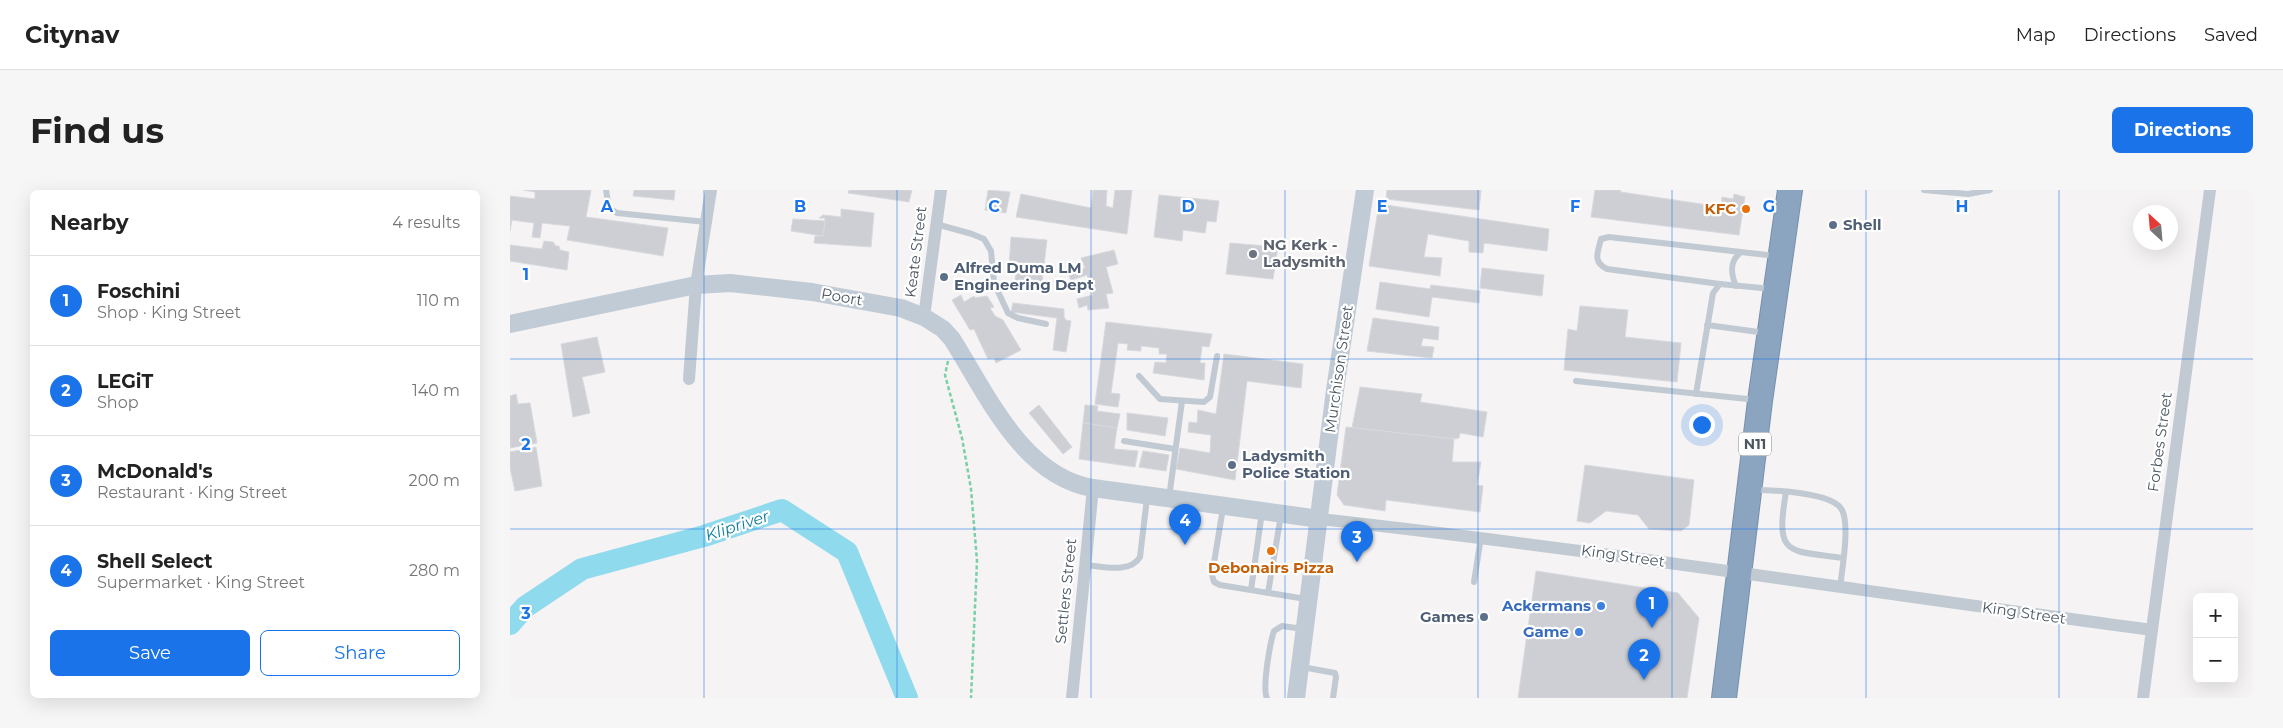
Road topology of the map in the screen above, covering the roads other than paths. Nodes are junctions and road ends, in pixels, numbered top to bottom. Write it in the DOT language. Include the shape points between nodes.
graph roads {
  1 [pos="606,190"];
  2 [pos="711,190"];
  3 [pos="941,190"];
  4 [pos="1366,190"];
  5 [pos="1784,190"];
  6 [pos="1790,190"];
  7 [pos="1924,190"];
  8 [pos="1990,190"];
  9 [pos="2210,190"];
  10 [pos="706,222"];
  11 [pos="936,224"];
  12 [pos="1740,253"];
  13 [pos="1780,256"];
  14 [pos="1720,284"];
  15 [pos="696,285"];
  16 [pos="1736,286"];
  17 [pos="1776,289"];
  18 [pos="924,317"];
  19 [pos="511,323"];
  20 [pos="1046,324"];
  21 [pos="1707,325"];
  22 [pos="1770,333"];
  23 [pos="1217,356"];
  24 [pos="1139,376"];
  25 [pos="689,379"];
  26 [pos="1576,381"];
  27 [pos="1696,394"];
  28 [pos="1182,401"];
  29 [pos="1760,401"];
  30 [pos="1124,441"];
  31 [pos="1175,449"];
  32 [pos="1093,488"];
  33 [pos="1749,489"];
  34 [pos="1786,492"];
  35 [pos="1147,496"];
  36 [pos="1169,499"];
  37 [pos="1223,507"];
  38 [pos="1262,512"];
  39 [pos="1281,514"];
  40 [pos="1320,519"];
  41 [pos="1481,537"];
  42 [pos="1843,558"];
  43 [pos="1085,565"];
  44 [pos="1738,572"];
  45 [pos="1474,582"];
  46 [pos="1840,588"];
  47 [pos="1250,590"];
  48 [pos="1268,593"];
  49 [pos="1309,600"];
  50 [pos="1306,629"];
  51 [pos="2152,630"];
  52 [pos="1300,667"];
  53 [pos="1072,698"];
  54 [pos="1267,698"];
  55 [pos="1296,698"];
  56 [pos="1334,698"];
  57 [pos="1724,698"];
  58 [pos="2143,698"];
  1 -- 10 [label="lane" via="609,208 617,213"];
  2 -- 10 [label="street"];
  3 -- 11 [label="street, Keate Street"];
  4 -- 40 [label="street, Murchison Street" via="1335,390"];
  5 -- 6 [label="lane"];
  6 -- 13 [label="highway, N11"];
  7 -- 8 [label="lane" via="1968,194"];
  9 -- 51 [label="street, Forbes Street"];
  10 -- 15 [label="street"];
  11 -- 18 [label="street, Keate Street"];
  11 -- 20 [label="lane" via="984,239 991,251 994,283 1008,313"];
  12 -- 13 [label="lane"];
  12 -- 14 [label="lane" via="1609,237 1601,239 1596,258 1607,269"];
  12 -- 16 [label="lane" via="1731,270"];
  13 -- 17 [label="highway, N11"];
  14 -- 16 [label="lane"];
  14 -- 21 [label="lane" via="1710,298"];
  15 -- 18 [label="street, Poort" via="742,283 812,292 902,308"];
  15 -- 19 [label="street, Poort"];
  15 -- 25 [label="street"];
  16 -- 17 [label="lane"];
  17 -- 22 [label="highway, N11"];
  18 -- 32 [label="street, Poort" via="952,339 1008,427 1030,454 1058,477"];
  21 -- 22 [label="lane"];
  21 -- 27 [label="lane"];
  22 -- 29 [label="highway, N11"];
  23 -- 28 [label="lane" via="1208,399 1198,403"];
  24 -- 28 [label="lane" via="1160,399"];
  26 -- 27 [label="lane"];
  27 -- 29 [label="lane"];
  28 -- 31 [label="lane"];
  29 -- 33 [label="highway, N11"];
  30 -- 31 [label="lane"];
  31 -- 36 [label="lane"];
  32 -- 35 [label="street, King Street"];
  32 -- 43 [label="street, Settlers Street"];
  33 -- 34 [label="lane"];
  33 -- 44 [label="highway, N11"];
  34 -- 42 [label="lane" via="1819,497 1838,505 1843,511"];
  34 -- 42 [label="lane" via="1783,537 1789,548 1796,552"];
  35 -- 36 [label="street, King Street"];
  35 -- 43 [label="lane" via="1140,557 1136,563 1126,568"];
  36 -- 37 [label="street, King Street"];
  37 -- 38 [label="street, King Street"];
  37 -- 47 [label="lane" via="1212,580 1220,585"];
  38 -- 39 [label="street, King Street"];
  38 -- 47 [label="lane"];
  39 -- 40 [label="street, King Street"];
  39 -- 48 [label="lane"];
  40 -- 41 [label="street, King Street"];
  40 -- 49 [label="street, Murchison Street"];
  41 -- 44 [label="street, King Street"];
  41 -- 45 [label="lane"];
  42 -- 46 [label="lane"];
  43 -- 53 [label="street, Settlers Street"];
  44 -- 46 [label="street, King Street"];
  44 -- 57 [label="highway, N11"];
  46 -- 51 [label="street, King Street"];
  47 -- 48 [label="lane"];
  48 -- 49 [label="lane"];
  49 -- 50 [label="street, Murchison Street"];
  50 -- 52 [label="street, Murchison Street"];
  50 -- 54 [label="lane" via="1282,626 1274,631 1266,683"];
  51 -- 58 [label="street, Forbes Street"];
  52 -- 55 [label="street, Murchison Street"];
  52 -- 56 [label="lane" via="1335,673"];
}
